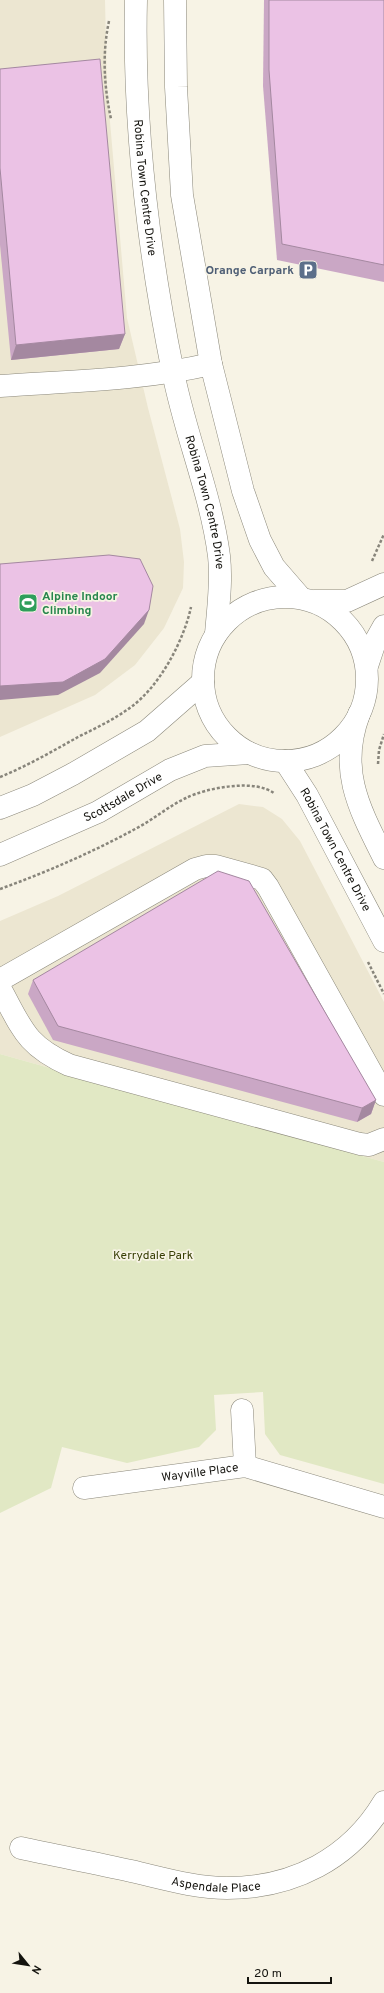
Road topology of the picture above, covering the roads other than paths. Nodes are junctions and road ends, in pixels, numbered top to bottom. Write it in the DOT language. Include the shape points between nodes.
graph roads {
  1 [pos="136,0"];
  2 [pos="175,0"];
  3 [pos="211,364"];
  4 [pos="173,373"];
  5 [pos="0,386"];
  6 [pos="384,584"];
  7 [pos="307,599"];
  8 [pos="384,626"];
  9 [pos="216,634"];
  10 [pos="366,666"];
  11 [pos="203,682"];
  12 [pos="359,714"];
  13 [pos="249,753"];
  14 [pos="285,761"];
  15 [pos="0,808"];
  16 [pos="0,855"];
  17 [pos="384,858"];
  18 [pos="384,941"];
  19 [pos="0,980"];
  20 [pos="0,988"];
  21 [pos="384,1095"];
  22 [pos="384,1139"];
  23 [pos="242,1410"];
  24 [pos="244,1466"];
  25 [pos="84,1488"];
  26 [pos="384,1507"];
  27 [pos="384,1802"];
  28 [pos="22,1848"];
  1 -- 4 [label="street, Robina Town Centre Drive" via="138,124 144,195 153,264"];
  2 -- 3 [label="street" via="176,87 182,195"];
  3 -- 4 [label="street"];
  3 -- 7 [label="street" via="243,491 260,540 274,567"];
  4 -- 5 [label="street"];
  4 -- 9 [label="street, Robina Town Centre Drive" via="219,557 220,589"];
  6 -- 7 [label="street" via="347,601"];
  7 -- 9 [label="street" via="276,597 253,603 232,616"];
  7 -- 10 [label="street" via="333,611 349,626 360,645"];
  8 -- 10 [label="street"];
  9 -- 11 [label="street" via="206,657"];
  10 -- 12 [label="street" via="366,691"];
  11 -- 13 [label="street" via="207,704 216,724 230,740"];
  11 -- 15 [label="street" via="147,731 74,774"];
  12 -- 14 [label="street" via="346,733 329,748 308,757"];
  12 -- 17 [label="street" via="352,733 353,790 364,819"];
  13 -- 14 [label="street" via="266,759"];
  13 -- 16 [label="street, Scottsdale Drive" via="205,756 177,767 98,812"];
  14 -- 18 [label="street, Robina Town Centre Drive" via="307,795"];
  19 -- 21 [label="street" via="195,869 216,866 251,875 262,879 268,887"];
  20 -- 22 [label="street" via="25,1035 54,1058 70,1065 360,1144"];
  23 -- 24 [label="street"];
  24 -- 25 [label="street, Wayville Place"];
  24 -- 26 [label="street, Wayville Place"];
  27 -- 28 [label="street, Aspendale Place" via="364,1830 336,1857 310,1871 285,1880 254,1886 226,1888 193,1884"];
}
